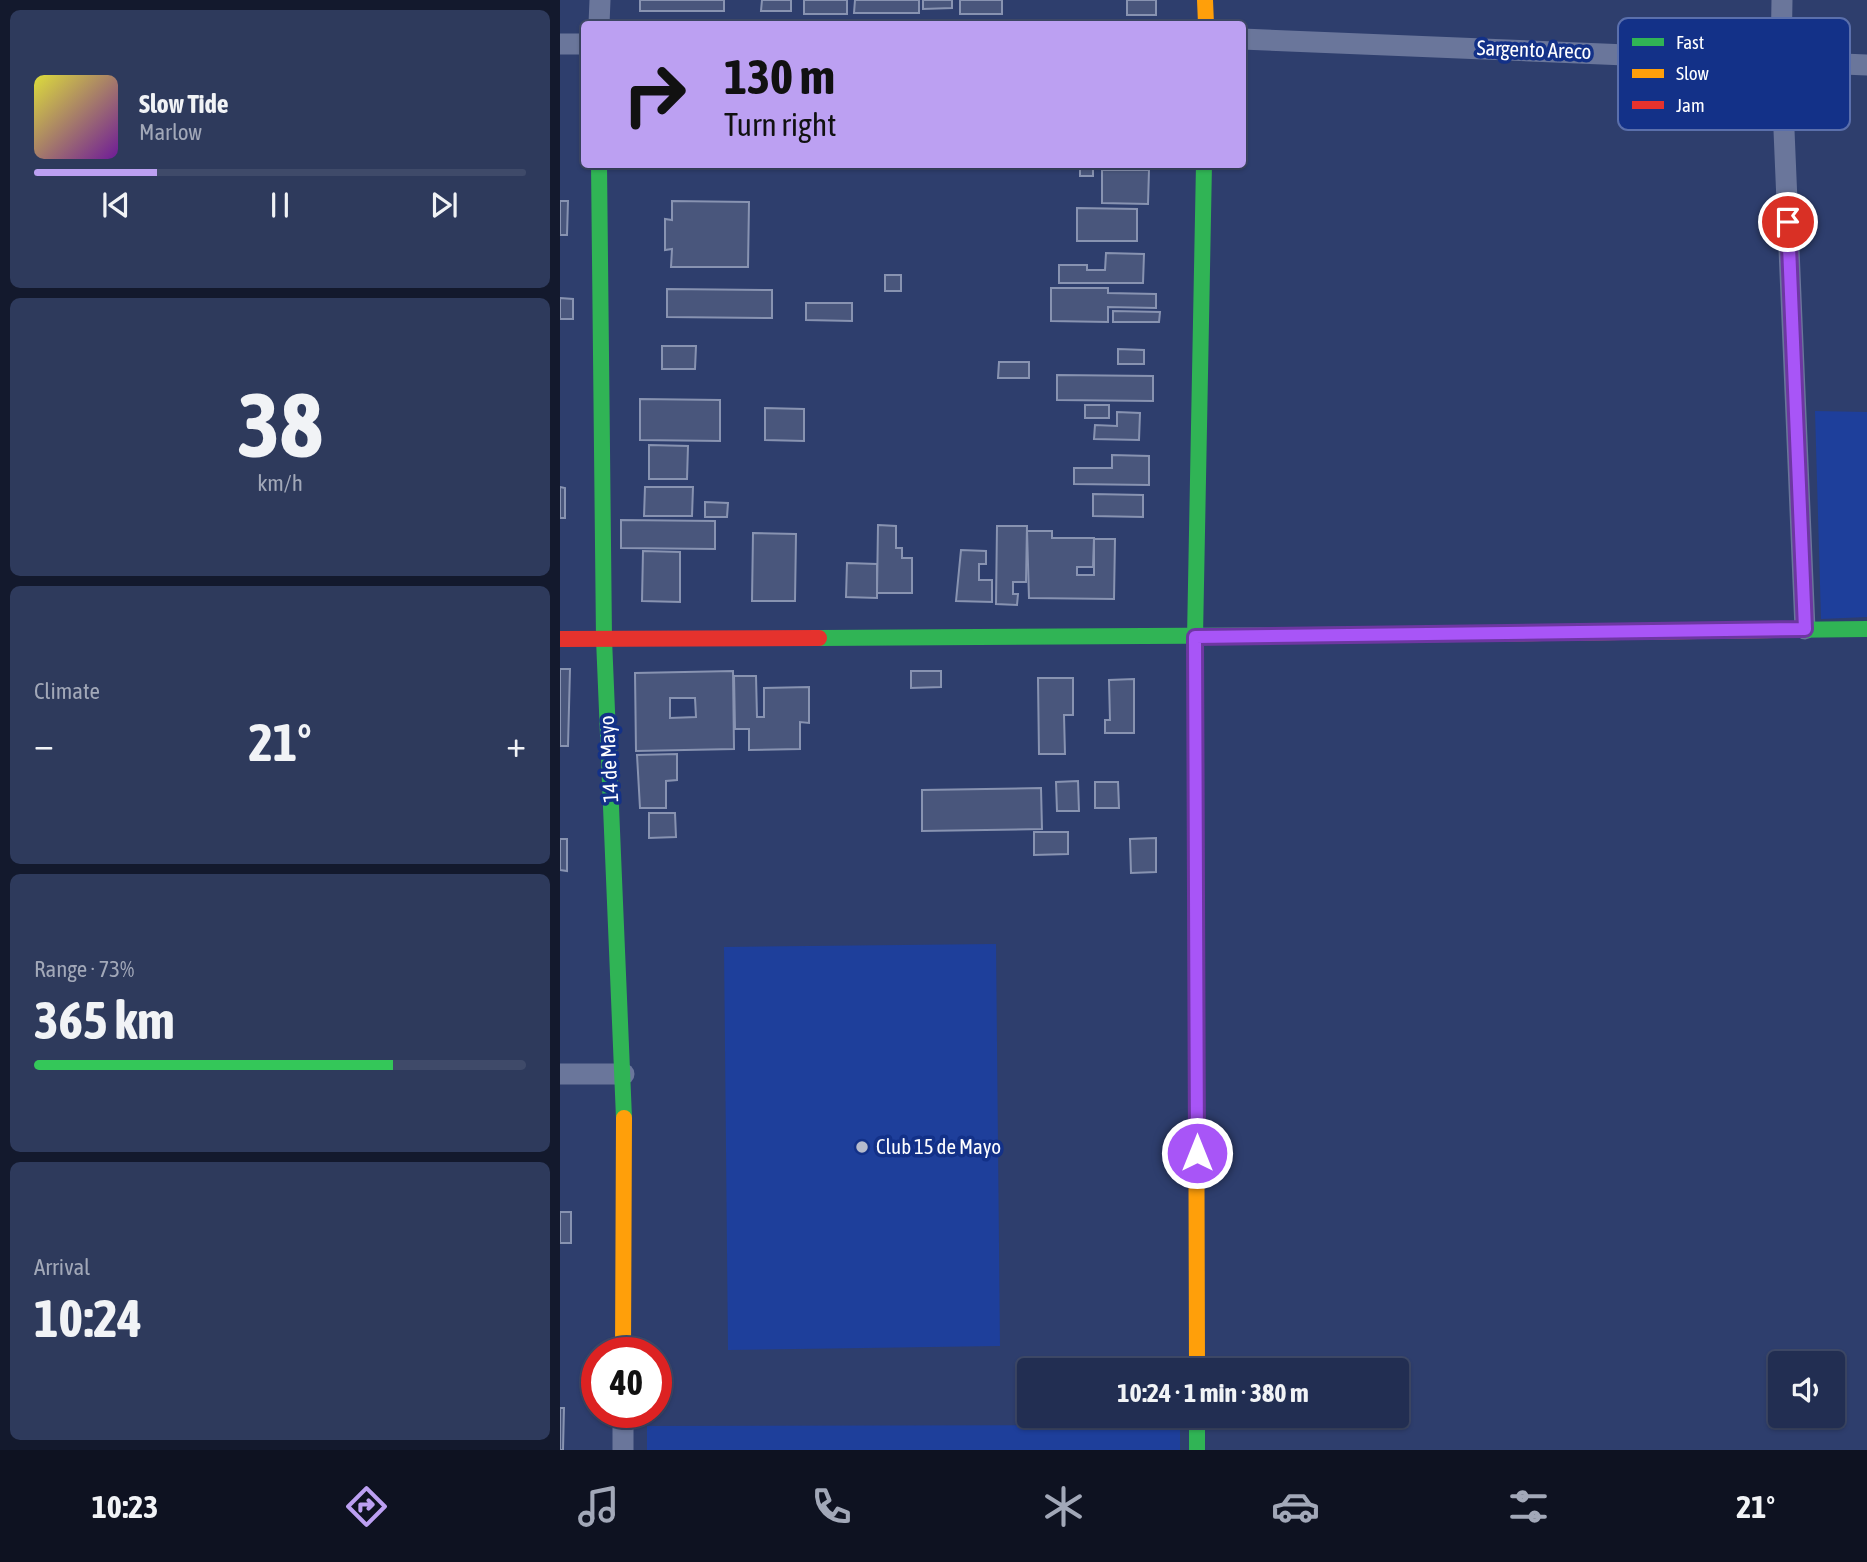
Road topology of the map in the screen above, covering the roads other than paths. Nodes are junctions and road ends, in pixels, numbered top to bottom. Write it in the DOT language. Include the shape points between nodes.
graph roads {
  1 [pos="600,0"];
  2 [pos="1205,0"];
  3 [pos="1782,0"];
  4 [pos="1782,18"];
  5 [pos="598,21"];
  6 [pos="1206,21"];
  7 [pos="1246,39"];
  8 [pos="560,44"];
  9 [pos="581,44"];
  10 [pos="1618,53"];
  11 [pos="1784,130"];
  12 [pos="599,168"];
  13 [pos="1204,168"];
  14 [pos="1805,629"];
  15 [pos="1867,629"];
  16 [pos="1195,637"];
  17 [pos="560,639"];
  18 [pos="604,639"];
  19 [pos="560,1074"];
  20 [pos="624,1074"];
  21 [pos="623,1337"];
  22 [pos="1197,1358"];
  23 [pos="623,1428"];
  24 [pos="1197,1428"];
  25 [pos="623,1450"];
  26 [pos="1198,1450"];
  1 -- 5 [label="street"];
  2 -- 6 [label="street"];
  3 -- 4 [label="street"];
  7 -- 10 [label="street, Sargento Areco"];
  8 -- 9 [label="street"];
  11 -- 14 [label="street"];
  12 -- 18 [label="street, 14 de Mayo"];
  13 -- 16 [label="street"];
  14 -- 15 [label="street"];
  14 -- 16 [label="street"];
  16 -- 18 [label="street"];
  16 -- 22 [label="street"];
  17 -- 18 [label="street"];
  18 -- 20 [label="street, 14 de Mayo"];
  19 -- 20 [label="street"];
  20 -- 21 [label="street, 14 de Mayo"];
  23 -- 25 [label="street"];
  24 -- 26 [label="street"];
}
